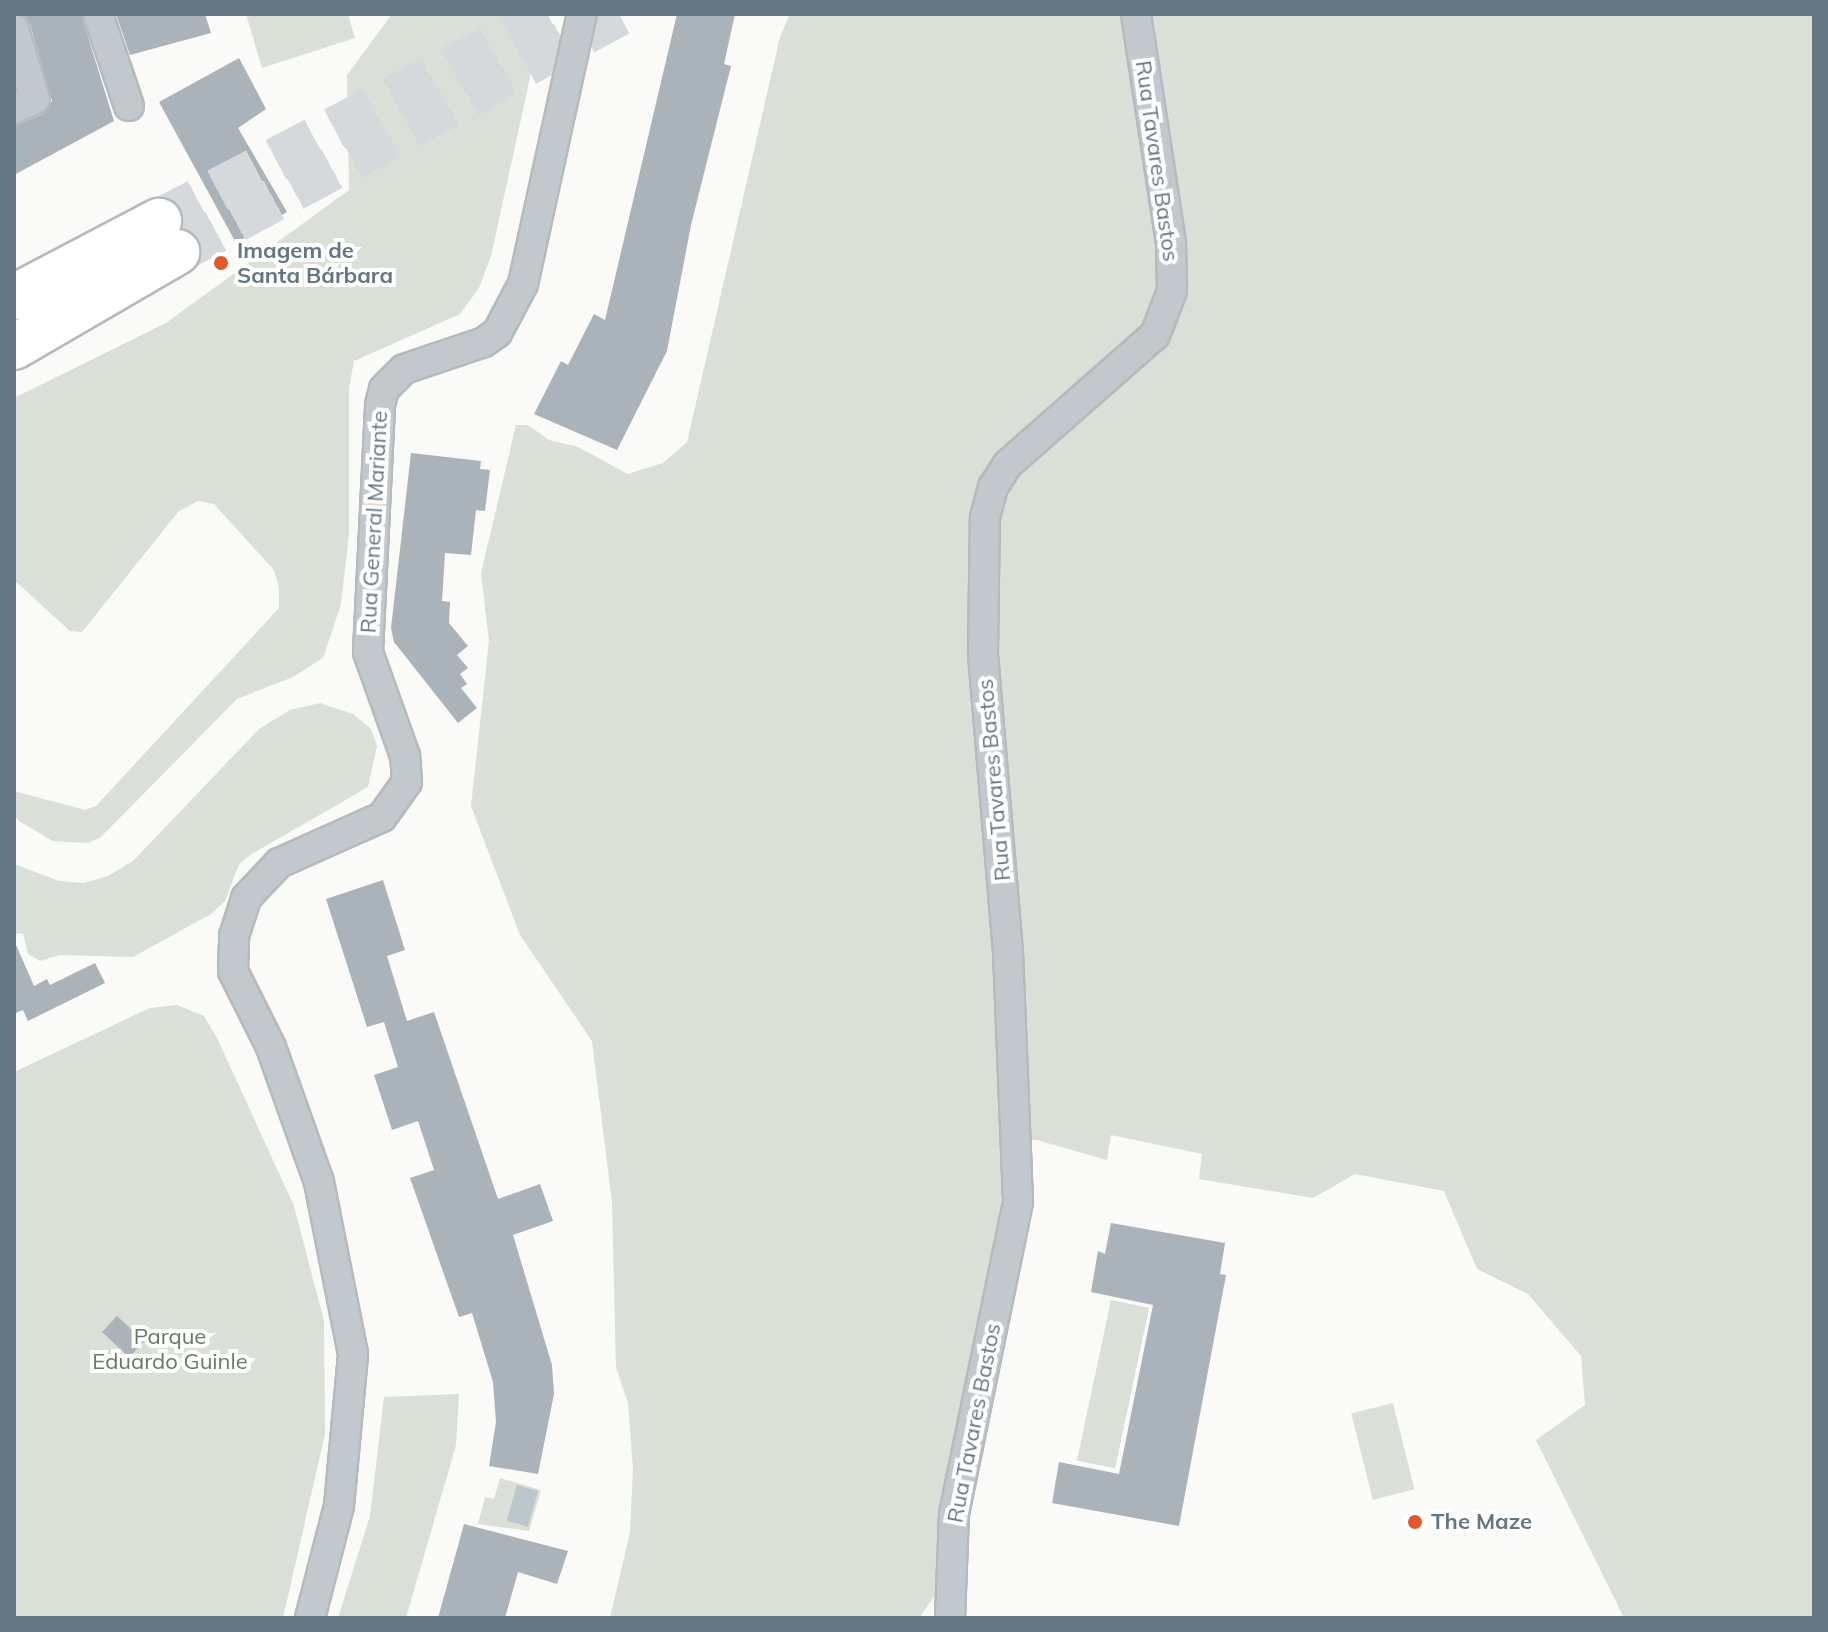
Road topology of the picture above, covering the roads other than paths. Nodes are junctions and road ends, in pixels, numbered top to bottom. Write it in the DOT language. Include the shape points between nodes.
graph roads {
  1 [pos="98,14"];
  2 [pos="582,14"];
  3 [pos="1136,14"];
  4 [pos="14,29"];
  5 [pos="129,106"];
  6 [pos="14,109"];
  7 [pos="14,297"];
  8 [pos="14,347"];
  9 [pos="310,1618"];
  10 [pos="950,1618"];
  1 -- 5 [label="street"];
  2 -- 9 [label="street, Rua General Mariante" via="523,284 497,333 404,369 384,389 380,405 368,652 405,756 407,782 382,817 279,863 246,898 234,936 233,971 271,1047 319,1182 353,1354 339,1506"];
  3 -- 10 [label="street, Rua Tavares Bastos" via="1171,243 1172,291 1155,335 1008,464 993,487 985,517 983,653 1008,952 1018,1201 954,1514"];
  4 -- 6 [label="street" via="35,99"];
  7 -- 8 [label="main road" via="168,236"];
}
